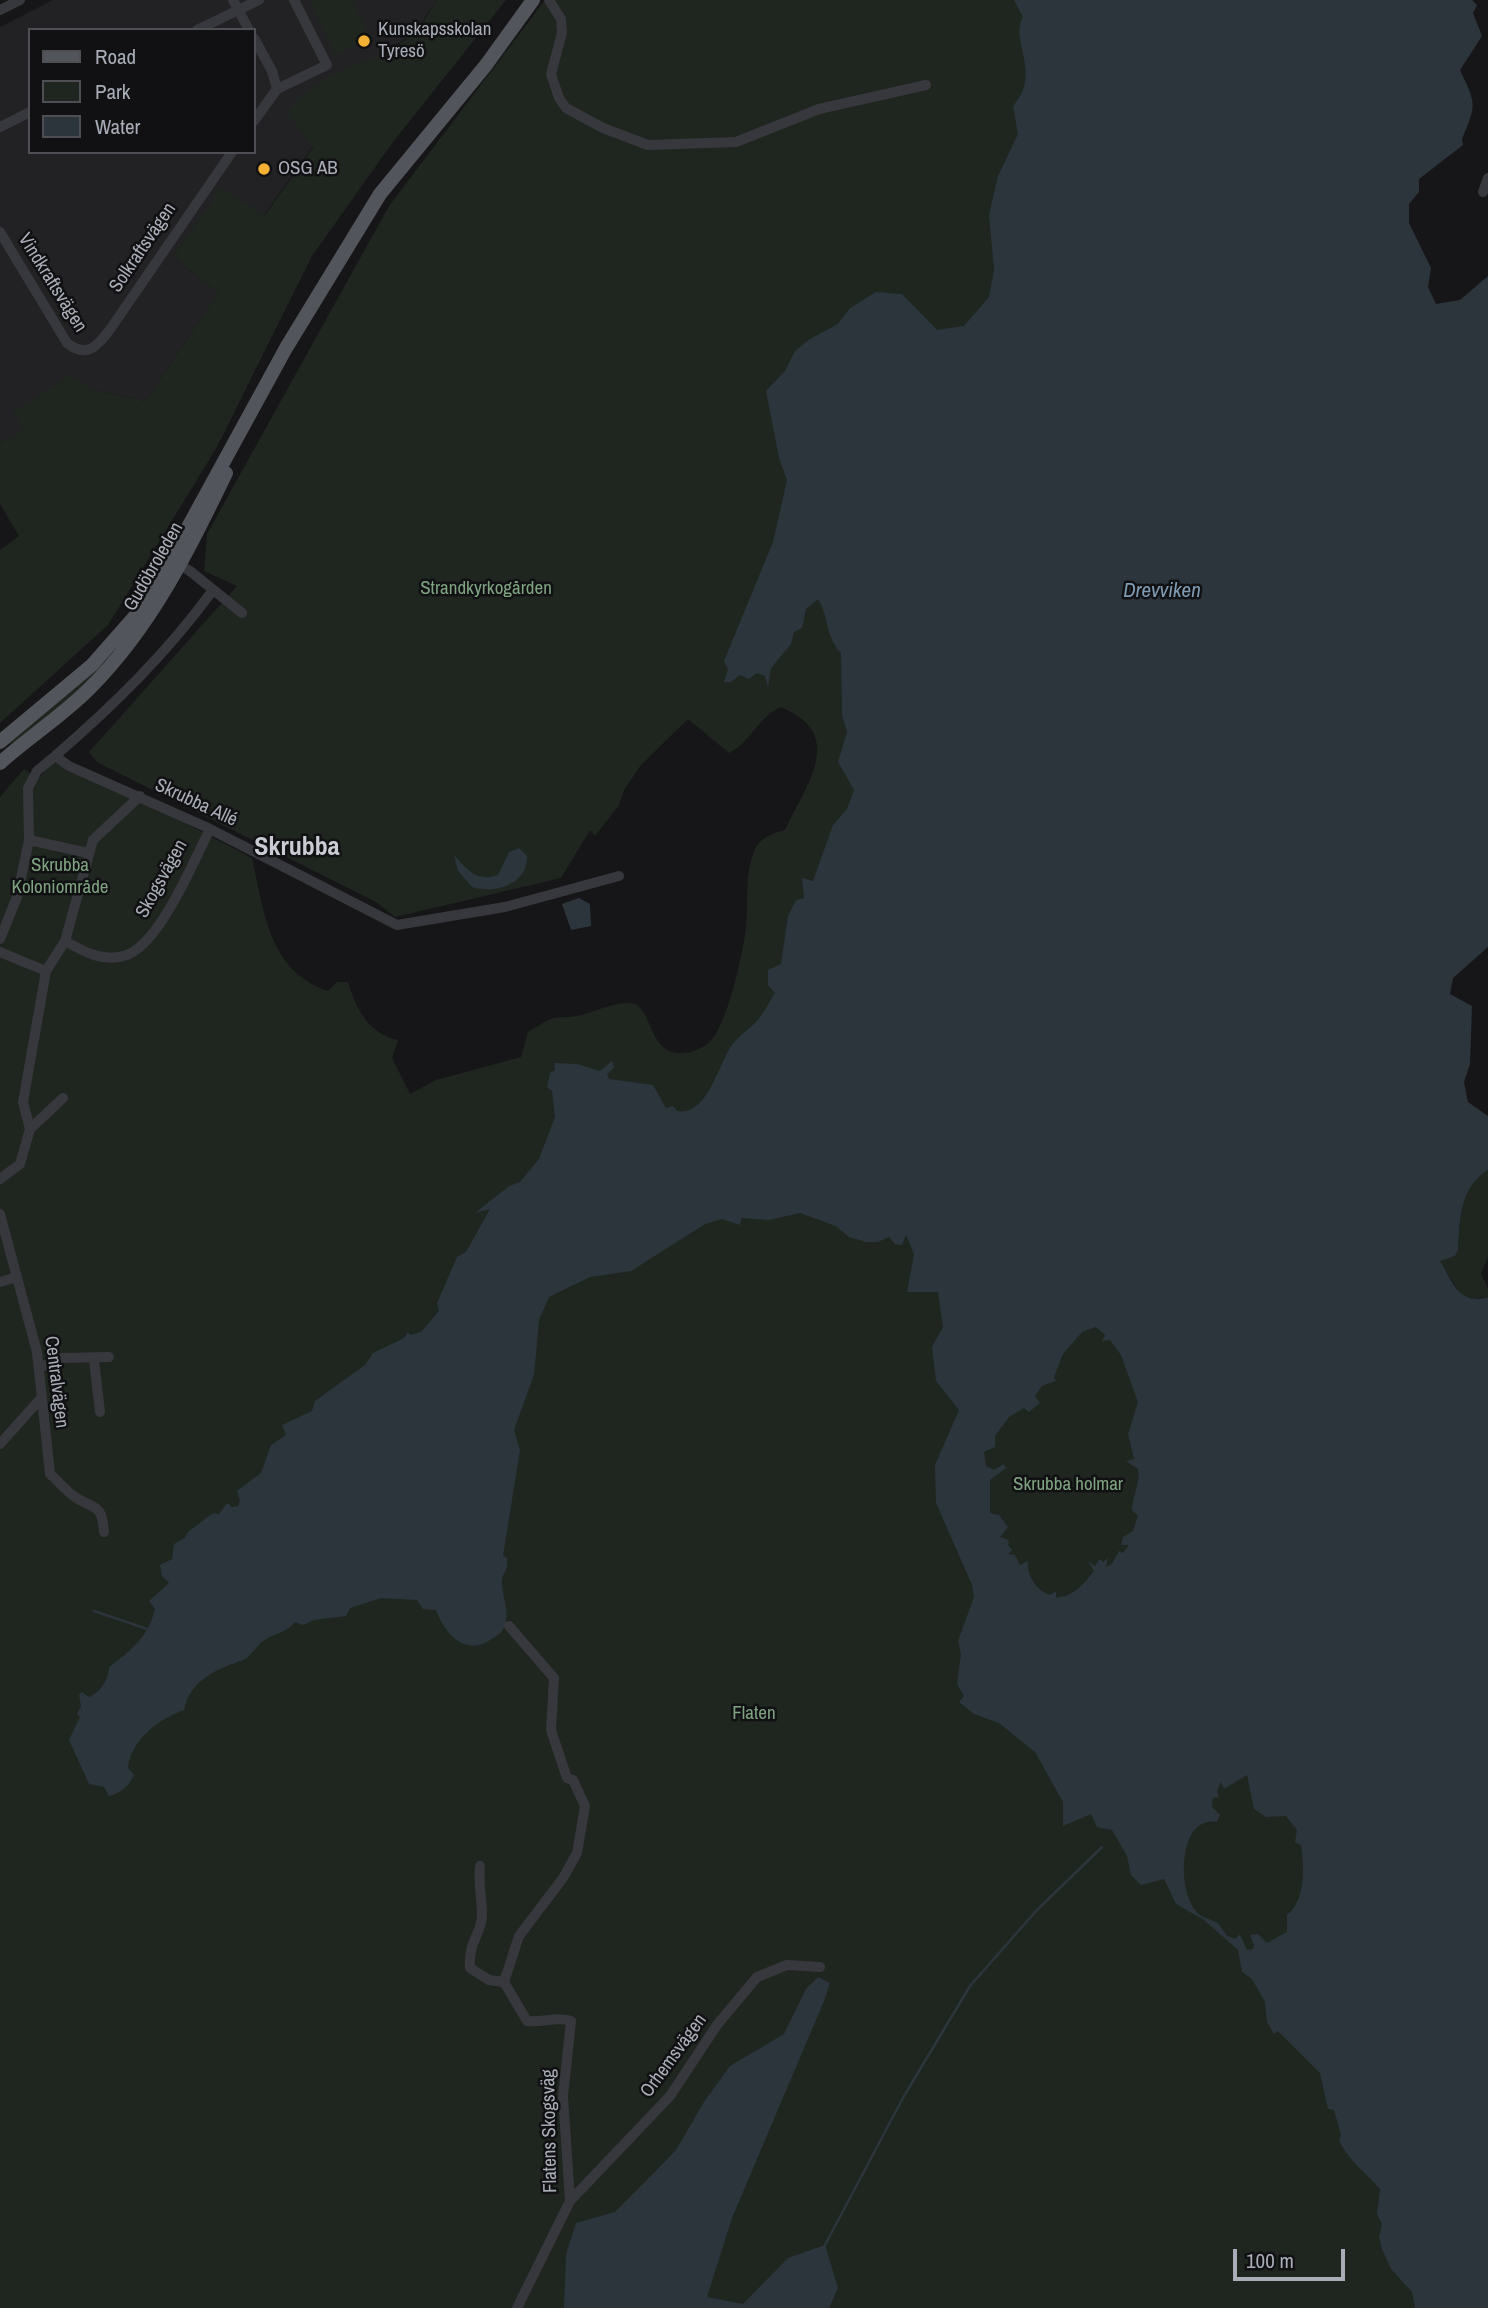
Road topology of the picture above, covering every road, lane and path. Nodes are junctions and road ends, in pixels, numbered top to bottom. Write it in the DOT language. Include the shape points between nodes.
graph roads {
  1 [pos="20,0"];
  2 [pos="260,0"];
  3 [pos="294,0"];
  4 [pos="534,0"];
  5 [pos="549,0"];
  6 [pos="235,5"];
  7 [pos="0,10"];
  8 [pos="201,28"];
  9 [pos="248,28"];
  10 [pos="256,42"];
  11 [pos="926,85"];
  12 [pos="277,89"];
  13 [pos="28,113"];
  14 [pos="256,118"];
  15 [pos="0,127"];
  16 [pos="231,154"];
  17 [pos="1488,178"];
  18 [pos="1483,192"];
  19 [pos="0,232"];
  20 [pos="76,350"];
  21 [pos="175,563"];
  22 [pos="214,590"];
  23 [pos="242,613"];
  24 [pos="33,714"];
  25 [pos="0,731"];
  26 [pos="0,742"];
  27 [pos="55,756"];
  28 [pos="0,763"];
  29 [pos="140,796"];
  30 [pos="210,829"];
  31 [pos="29,841"];
  32 [pos="88,853"];
  33 [pos="619,876"];
  34 [pos="0,939"];
  35 [pos="65,941"];
  36 [pos="0,952"];
  37 [pos="46,971"];
  38 [pos="63,1098"];
  39 [pos="30,1129"];
  40 [pos="0,1179"];
  41 [pos="0,1214"];
  42 [pos="17,1277"];
  43 [pos="0,1282"];
  44 [pos="109,1357"];
  45 [pos="94,1360"];
  46 [pos="39,1368"];
  47 [pos="42,1397"];
  48 [pos="100,1412"];
  49 [pos="0,1444"];
  50 [pos="104,1532"];
  51 [pos="509,1626"];
  52 [pos="480,1866"];
  53 [pos="820,1966"];
  54 [pos="504,1982"];
  55 [pos="569,2201"];
  56 [pos="517,2308"];
  1 -- 7 [label="street"];
  2 -- 6 [label="street"];
  3 -- 12 [label="street" via="327,65"];
  4 -- 21 [label="main road, Gudöbroleden" via="380,194 286,348"];
  5 -- 11 [label="street" via="561,19 551,74 559,98 566,108 603,128 648,145 736,142 819,109"];
  6 -- 8 [label="street"];
  6 -- 9 [label="street"];
  10 -- 12 [label="street"];
  12 -- 14 [label="street"];
  13 -- 15 [label="street"];
  16 -- 20 [label="street, Solkraftsvägen" via="98,345 88,351"];
  17 -- 18 [label="street"];
  19 -- 20 [label="street, Vindkraftsvägen" via="67,343"];
  21 -- 22 [label="street"];
  21 -- 24 [label="main road, Gudöbroleden" via="121,635"];
  21 -- 28 [label="main road, Gudöbroleden" via="160,602 90,688"];
  22 -- 23 [label="street"];
  22 -- 27 [label="street" via="129,689"];
  24 -- 25 [label="main road"];
  24 -- 26 [label="main road, Gudöbroleden"];
  27 -- 29 [label="street, Skrubba Allé"];
  27 -- 31 [label="street" via="37,771 28,788"];
  29 -- 30 [label="street, Skrubba Allé"];
  29 -- 32 [label="street" via="93,840"];
  30 -- 33 [label="street, Skrubba Allé" via="397,925 505,907"];
  30 -- 35 [label="street, Skogsvägen" via="168,909 139,947 110,958 90,955"];
  31 -- 32 [label="street"];
  31 -- 34 [label="street" via="17,897"];
  32 -- 35 [label="street"];
  35 -- 37 [label="street"];
  36 -- 37 [label="street"];
  37 -- 39 [label="street" via="23,1102"];
  38 -- 39 [label="street"];
  39 -- 40 [label="street" via="20,1164"];
  41 -- 42 [label="street, Centralvägen"];
  42 -- 43 [label="street"];
  42 -- 46 [label="street, Centralvägen"];
  44 -- 45 [label="street"];
  45 -- 46 [label="street" via="61,1358"];
  45 -- 48 [label="street"];
  46 -- 47 [label="street, Centralvägen"];
  47 -- 49 [label="street"];
  47 -- 50 [label="street, Centralvägen" via="50,1474 74,1497 96,1505"];
  51 -- 54 [label="street" via="554,1678 551,1730 567,1778 573,1780 585,1806 577,1853 519,1936"];
  52 -- 54 [label="street" via="477,1891 482,1918 469,1950 470,1968 489,1980"];
  53 -- 55 [label="street, Orhemsvägen" via="788,1965 757,1977 717,2025 670,2096"];
  54 -- 55 [label="street, Flatens Skogsväg" via="527,2021 571,2021 563,2096"];
  55 -- 56 [label="street, Flatens Skogsväg"];
}
